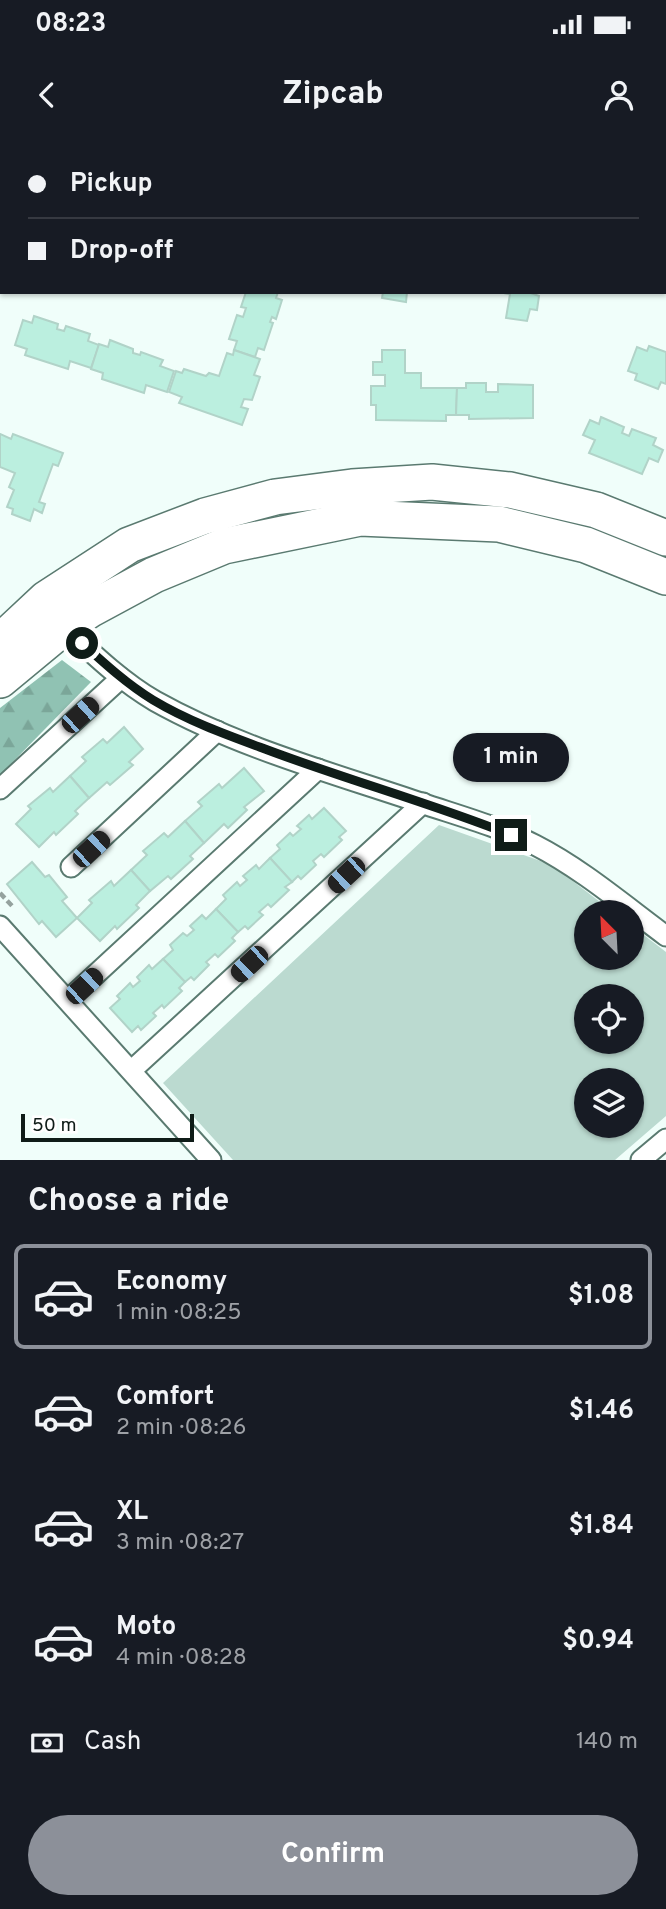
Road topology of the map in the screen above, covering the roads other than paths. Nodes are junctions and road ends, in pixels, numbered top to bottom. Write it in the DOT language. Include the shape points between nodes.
graph roads {
  1 [pos="666,538"];
  2 [pos="666,577"];
  3 [pos="64,628"];
  4 [pos="0,642"];
  5 [pos="121,678"];
  6 [pos="0,680"];
  7 [pos="217,731"];
  8 [pos="318,769"];
  9 [pos="0,789"];
  10 [pos="423,803"];
  11 [pos="71,867"];
  12 [pos="0,926"];
  13 [pos="666,936"];
  14 [pos="68,1000"];
  15 [pos="132,1070"];
  16 [pos="666,1139"];
  17 [pos="211,1160"];
  18 [pos="641,1160"];
  1 -- 4 [label="highway" via="596,510 497,488 432,482 352,486 275,497 205,516 129,545 46,599"];
  2 -- 3 [label="highway" via="586,545 499,524 360,518 225,546 153,575"];
  3 -- 5 [label="street"];
  3 -- 6 [label="highway"];
  5 -- 7 [label="street" via="153,700"];
  5 -- 9 [label="street"];
  7 -- 8 [label="street"];
  7 -- 11 [label="street"];
  8 -- 10 [label="street"];
  8 -- 14 [label="street"];
  10 -- 13 [label="street" via="534,844"];
  10 -- 15 [label="street"];
  12 -- 14 [label="street"];
  14 -- 15 [label="street"];
  15 -- 17 [label="street"];
  16 -- 18 [label="street"];
}
